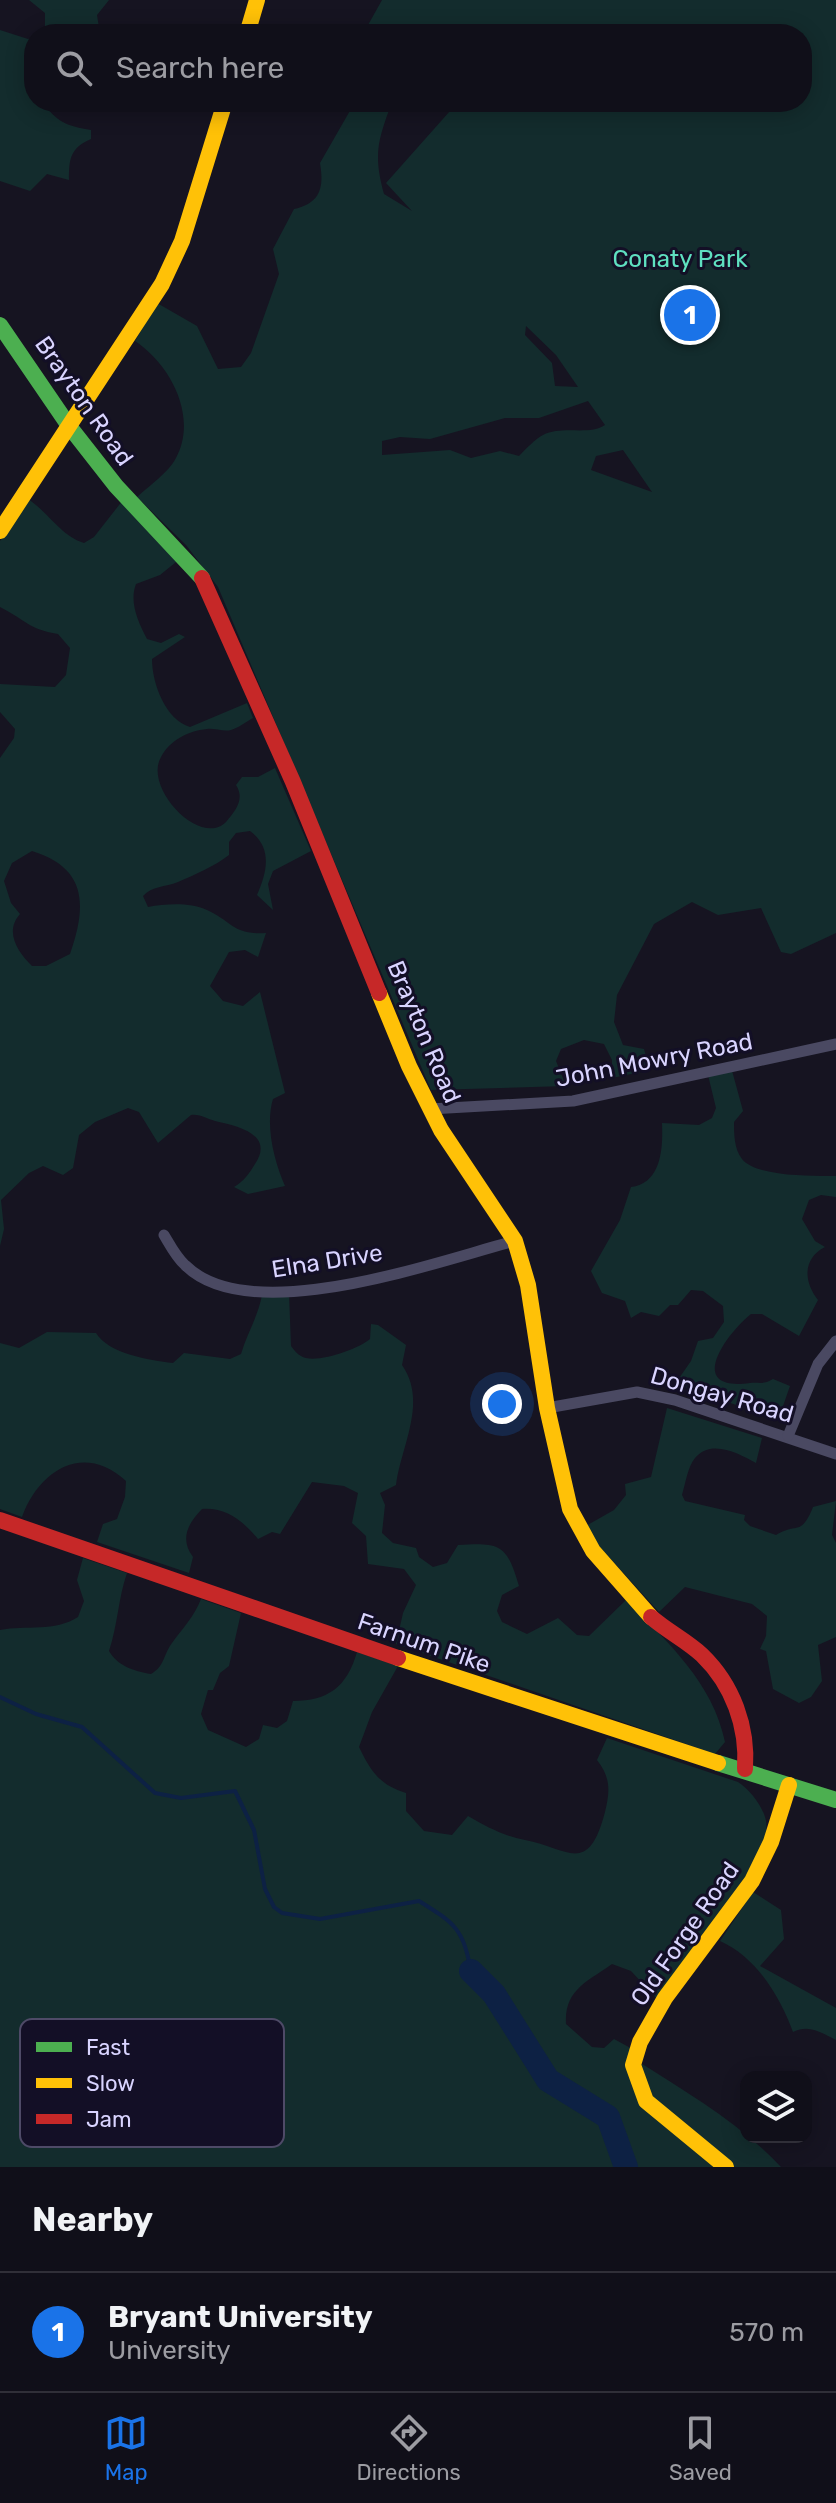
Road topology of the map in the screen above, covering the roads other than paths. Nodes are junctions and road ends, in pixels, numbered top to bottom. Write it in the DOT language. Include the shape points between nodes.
graph roads {
  1 [pos="257,0"];
  2 [pos="250,24"];
  3 [pos="222,112"];
  4 [pos="0,325"];
  5 [pos="69,426"];
  6 [pos="0,531"];
  7 [pos="836,1044"];
  8 [pos="430,1109"];
  9 [pos="164,1235"];
  10 [pos="515,1241"];
  11 [pos="836,1341"];
  12 [pos="547,1408"];
  13 [pos="788,1436"];
  14 [pos="836,1454"];
  15 [pos="0,1520"];
  16 [pos="745,1769"];
  17 [pos="789,1785"];
  18 [pos="836,1800"];
  19 [pos="726,2167"];
  1 -- 2 [label="street"];
  3 -- 5 [label="street" via="182,241 162,284"];
  4 -- 5 [label="street, Brayton Road"];
  5 -- 6 [label="street"];
  5 -- 8 [label="street, Brayton Road" via="116,486 199,571"];
  7 -- 8 [label="street, John Mowry Road" via="586,1099"];
  8 -- 10 [label="street, Brayton Road"];
  9 -- 10 [label="street, Elna Drive" via="185,1266 211,1282 256,1294 305,1292 367,1280"];
  10 -- 12 [label="street, Brayton Road" via="531,1297"];
  11 -- 13 [label="street" via="818,1364"];
  12 -- 13 [label="street, Dongay Road" via="637,1392"];
  12 -- 16 [label="street, Brayton Road" via="570,1509 593,1551 654,1620 703,1656 733,1697 747,1741"];
  13 -- 14 [label="street, Dongay Road"];
  15 -- 16 [label="street, Farnum Pike" via="528,1703"];
  16 -- 17 [label="street, Farnum Pike"];
  17 -- 18 [label="street, Farnum Pike"];
  17 -- 19 [label="street, Old Forge Road" via="778,1832 762,1864 667,1997 633,2065 646,2101"];
}
